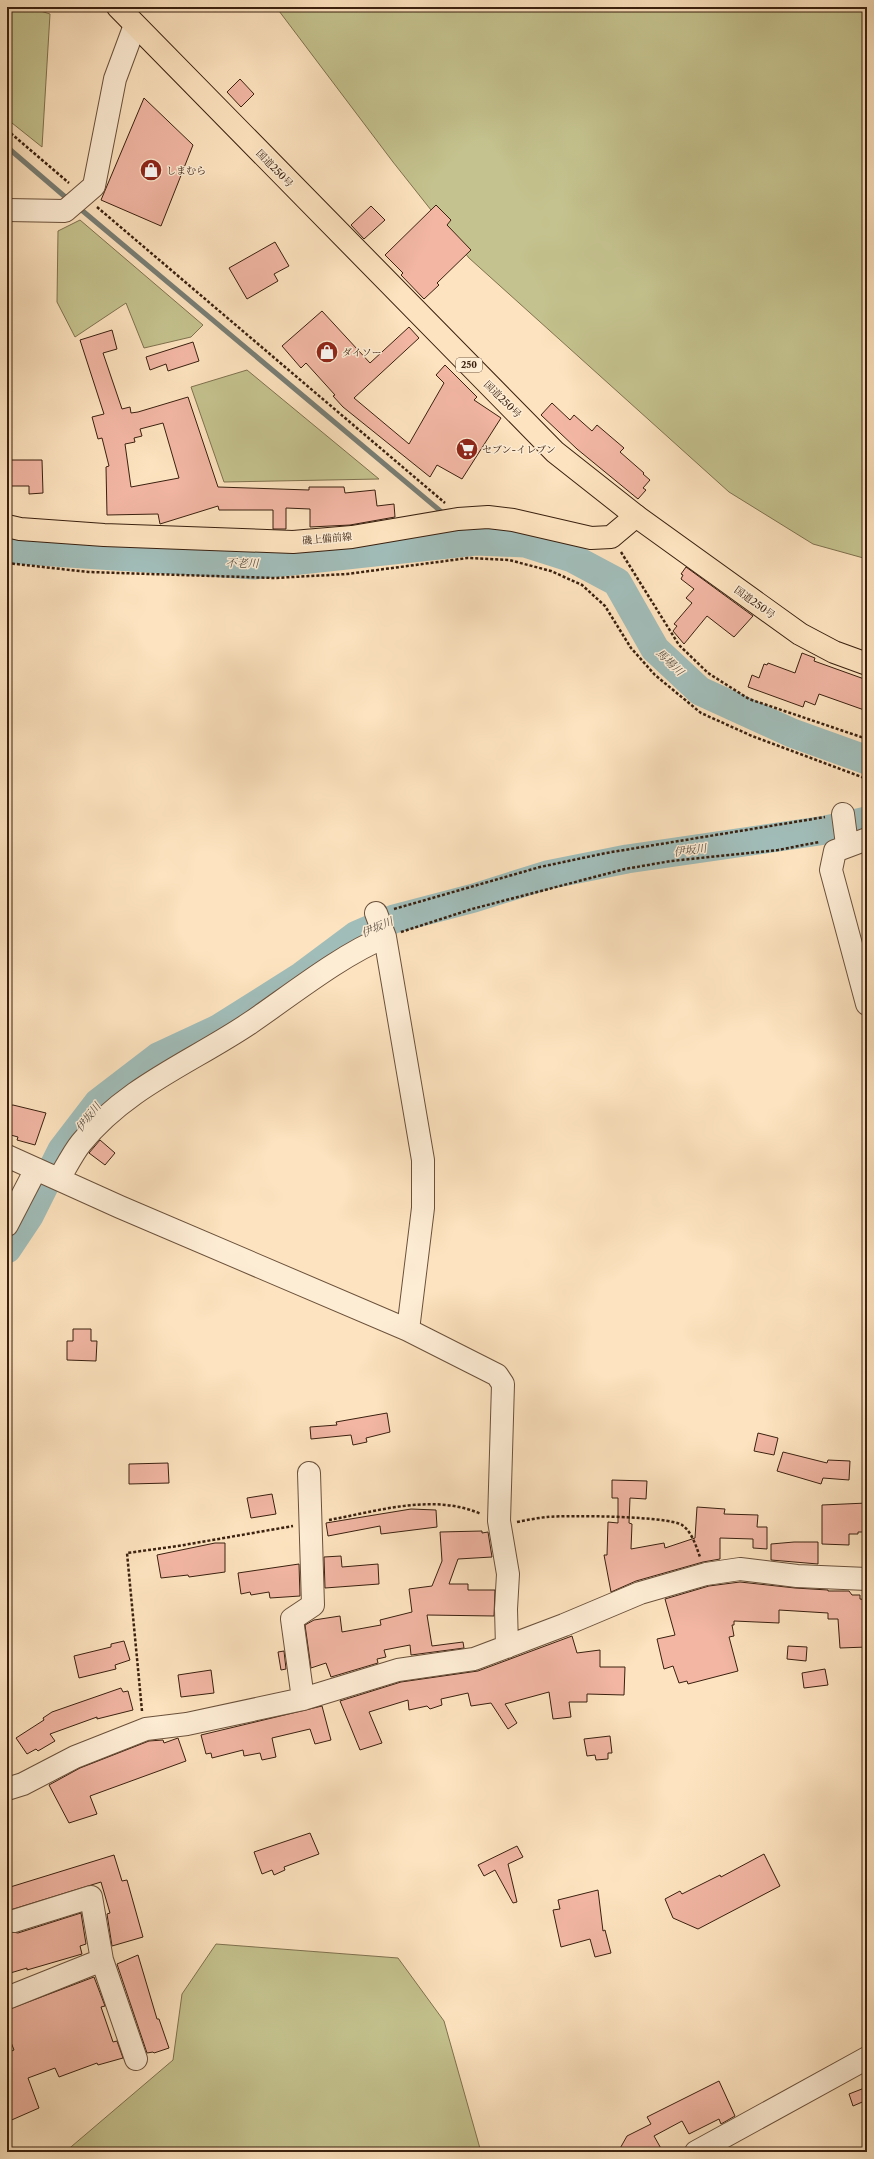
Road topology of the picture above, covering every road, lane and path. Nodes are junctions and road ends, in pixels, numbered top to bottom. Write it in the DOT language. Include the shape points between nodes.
graph roads {
  1 [pos="118,7"];
  2 [pos="135,25"];
  3 [pos="7,130"];
  4 [pos="77,201"];
  5 [pos="7,210"];
  6 [pos="636,516"];
  7 [pos="448,520"];
  8 [pos="7,526"];
  9 [pos="611,536"];
  10 [pos="7,562"];
  11 [pos="867,664"];
  12 [pos="867,739"];
  13 [pos="867,779"];
  14 [pos="867,839"];
  15 [pos="381,925"];
  16 [pos="867,1004"];
  17 [pos="7,1156"];
  18 [pos="48,1174"];
  19 [pos="7,1225"];
  20 [pos="408,1330"];
  21 [pos="309,1473"];
  22 [pos="500,1521"];
  23 [pos="310,1523"];
  24 [pos="706,1574"];
  25 [pos="867,1579"];
  26 [pos="507,1647"];
  27 [pos="303,1699"];
  28 [pos="146,1729"];
  29 [pos="7,1790"];
  30 [pos="14,1921"];
  31 [pos="102,1960"];
  32 [pos="7,1998"];
  33 [pos="867,2058"];
  34 [pos="136,2059"];
  35 [pos="696,2152"];
  1 -- 2 [label="main road, 国道250号 / 250"];
  2 -- 4 [label="street" via="115,79 94,186"];
  2 -- 6 [label="main road, 国道250号 / 250" via="555,452"];
  3 -- 4 [label="path"];
  4 -- 5 [label="street" via="65,211"];
  4 -- 7 [label="path" via="453,509"];
  6 -- 9 [label="main road"];
  6 -- 11 [label="main road, 国道250号 / 250" via="800,634 834,652"];
  7 -- 8 [label="main road, 磯上備前線" via="352,536 293,542 104,535"];
  7 -- 9 [label="main road, 磯上備前線" via="488,517 591,538"];
  9 -- 12 [label="path" via="679,645 708,673 749,699"];
  10 -- 13 [label="path" via="88,572 275,578 347,574 468,558 509,560 552,571 582,585 606,606 631,648 655,676 701,713 752,736"];
  14 -- 16 [label="street" via="835,851 831,870"];
  15 -- 15 [label="path" via="540,867 606,853 844,825 778,850 671,861 625,869 472,909"];
  15 -- 18 [label="street" via="344,959 224,1040 161,1074 116,1107"];
  15 -- 20 [label="street" via="423,1160 423,1208"];
  17 -- 18 [label="street"];
  18 -- 19 [label="street"];
  18 -- 20 [label="street"];
  20 -- 22 [label="street" via="497,1375 503,1384"];
  21 -- 23 [label="street"];
  22 -- 23 [label="path" via="465,1507 436,1504 415,1505"];
  22 -- 24 [label="path" via="592,1516 668,1520 682,1525 692,1537"];
  22 -- 26 [label="street" via="508,1574"];
  23 -- 27 [label="street" via="313,1605 292,1619"];
  23 -- 28 [label="path" via="128,1553 139,1681"];
  24 -- 25 [label="street" via="740,1569 798,1576"];
  24 -- 26 [label="street" via="640,1593"];
  26 -- 27 [label="street" via="474,1659 398,1670"];
  27 -- 28 [label="street" via="187,1724"];
  28 -- 29 [label="street" via="75,1757"];
  30 -- 31 [label="street" via="91,1897"];
  31 -- 32 [label="street"];
  31 -- 34 [label="street"];
  33 -- 35 [label="street"];
}
